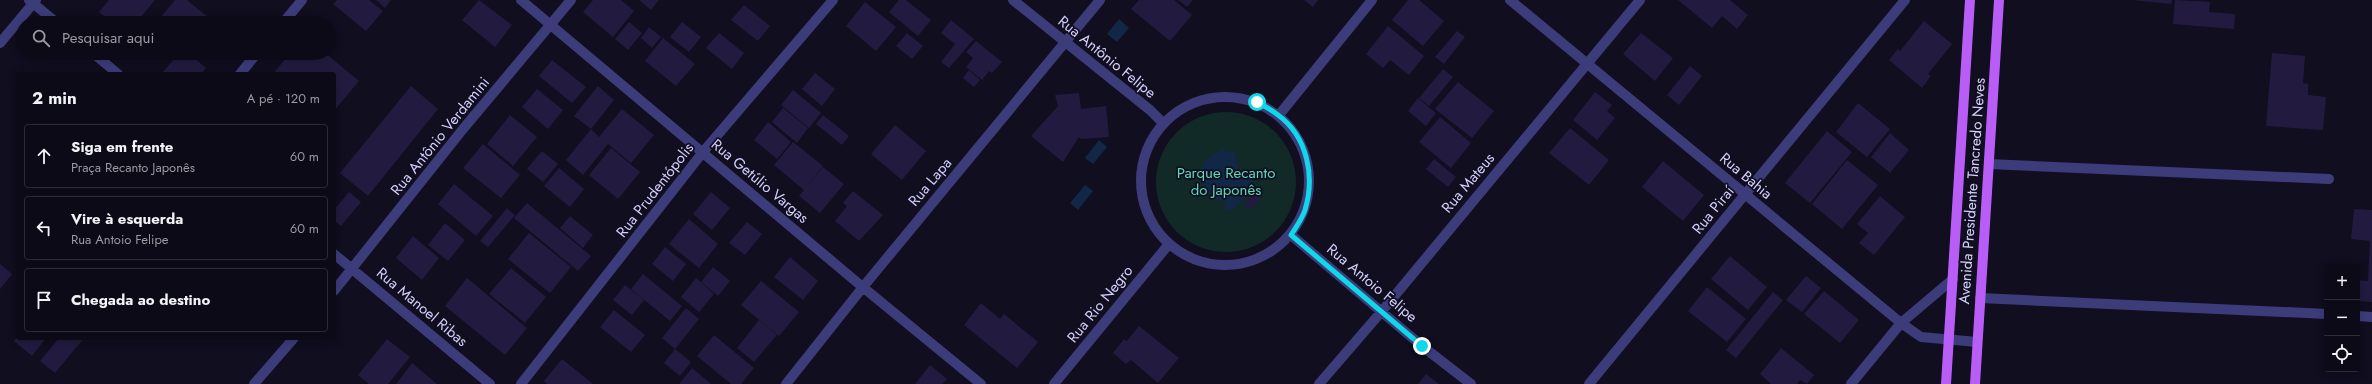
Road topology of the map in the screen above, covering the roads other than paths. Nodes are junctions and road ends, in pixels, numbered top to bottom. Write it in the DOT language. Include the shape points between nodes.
graph roads {
  1 [pos="302,0"];
  2 [pos="521,0"];
  3 [pos="571,0"];
  4 [pos="833,0"];
  5 [pos="1013,0"];
  6 [pos="1100,0"];
  7 [pos="1372,0"];
  8 [pos="1510,0"];
  9 [pos="1640,0"];
  10 [pos="1905,0"];
  11 [pos="1970,0"];
  12 [pos="1999,0"];
  13 [pos="33,1"];
  14 [pos="21,16"];
  15 [pos="49,16"];
  16 [pos="289,16"];
  17 [pos="16,23"];
  18 [pos="552,24"];
  19 [pos="1065,42"];
  20 [pos="0,43"];
  21 [pos="101,60"];
  22 [pos="252,60"];
  23 [pos="1587,64"];
  24 [pos="116,72"];
  25 [pos="242,72"];
  26 [pos="1279,115"];
  27 [pos="1163,123"];
  28 [pos="703,152"];
  29 [pos="1988,164"];
  30 [pos="2329,179"];
  31 [pos="1745,195"];
  32 [pos="1291,235"];
  33 [pos="1169,244"];
  34 [pos="336,256"];
  35 [pos="353,270"];
  36 [pos="1953,279"];
  37 [pos="863,287"];
  38 [pos="336,289"];
  39 [pos="1980,298"];
  40 [pos="1382,312"];
  41 [pos="2324,314"];
  42 [pos="2360,316"];
  43 [pos="2372,317"];
  44 [pos="1900,323"];
  45 [pos="292,340"];
  46 [pos="1949,340"];
  47 [pos="1977,342"];
  48 [pos="254,384"];
  49 [pos="490,384"];
  50 [pos="521,384"];
  51 [pos="786,384"];
  52 [pos="981,384"];
  53 [pos="1054,384"];
  54 [pos="1319,384"];
  55 [pos="1471,384"];
  56 [pos="1589,384"];
  57 [pos="1851,384"];
  58 [pos="1946,384"];
  59 [pos="1975,384"];
  1 -- 16 [label="street"];
  2 -- 18 [label="street, Rua Getúlio Vargas"];
  3 -- 18 [label="street, Rua Antônio Verdamini"];
  4 -- 28 [label="street, Rua Prudentópolis"];
  5 -- 19 [label="street, Rua Antônio Felipe"];
  6 -- 19 [label="street, Rua Lapa"];
  7 -- 26 [label="street"];
  8 -- 23 [label="street, Rua Bahia"];
  9 -- 23 [label="street, Rua Mateus"];
  10 -- 31 [label="street, Rua Piraí"];
  11 -- 36 [label="main road, Avenida Presidente Tancredo Neves"];
  12 -- 29 [label="main road, Avenida Presidente Tancredo Neves"];
  13 -- 14 [label="street"];
  13 -- 15 [label="street"];
  17 -- 20 [label="street"];
  18 -- 28 [label="street, Rua Getúlio Vargas"];
  18 -- 35 [label="street, Rua Antônio Verdamini" via="464,129"];
  19 -- 27 [label="street, Rua Antônio Felipe"];
  19 -- 37 [label="street, Rua Lapa"];
  21 -- 24 [label="street"];
  22 -- 25 [label="street"];
  23 -- 31 [label="street, Rua Bahia"];
  23 -- 40 [label="street, Rua Mateus"];
  26 -- 27 [label="street" via="1257,102 1226,96 1206,98 1183,107"];
  26 -- 32 [label="street" via="1297,135 1308,159 1310,179 1304,212"];
  27 -- 33 [label="street" via="1148,146 1141,171 1142,198 1152,223"];
  28 -- 37 [label="street, Rua Getúlio Vargas"];
  28 -- 50 [label="street, Rua Prudentópolis"];
  29 -- 30 [label="street"];
  29 -- 39 [label="main road, Avenida Presidente Tancredo Neves"];
  31 -- 44 [label="street, Rua Bahia"];
  31 -- 56 [label="street, Rua Piraí"];
  32 -- 33 [label="street" via="1271,253 1246,264 1218,266 1192,259"];
  32 -- 40 [label="street, Rua Antoio Felipe"];
  33 -- 53 [label="street, Rua Rio Negro"];
  34 -- 35 [label="street, Rua Manoel Ribas"];
  35 -- 38 [label="street, Rua Antônio Verdamini"];
  35 -- 49 [label="street, Rua Manoel Ribas"];
  36 -- 44 [label="street"];
  36 -- 46 [label="main road, Avenida Presidente Tancredo Neves"];
  37 -- 51 [label="street, Rua Lapa"];
  37 -- 52 [label="street, Rua Getúlio Vargas"];
  39 -- 41 [label="street"];
  39 -- 47 [label="main road, Avenida Presidente Tancredo Neves"];
  40 -- 54 [label="street, Rua Mateus"];
  40 -- 55 [label="street, Rua Antoio Felipe"];
  42 -- 43 [label="street"];
  44 -- 46 [label="street, Rua Bahia" via="1920,337"];
  44 -- 57 [label="street"];
  45 -- 48 [label="street"];
  46 -- 47 [label="street, Rua Bahia"];
  46 -- 58 [label="main road, Avenida Presidente Tancredo Neves"];
  47 -- 59 [label="main road, Avenida Presidente Tancredo Neves"];
}
